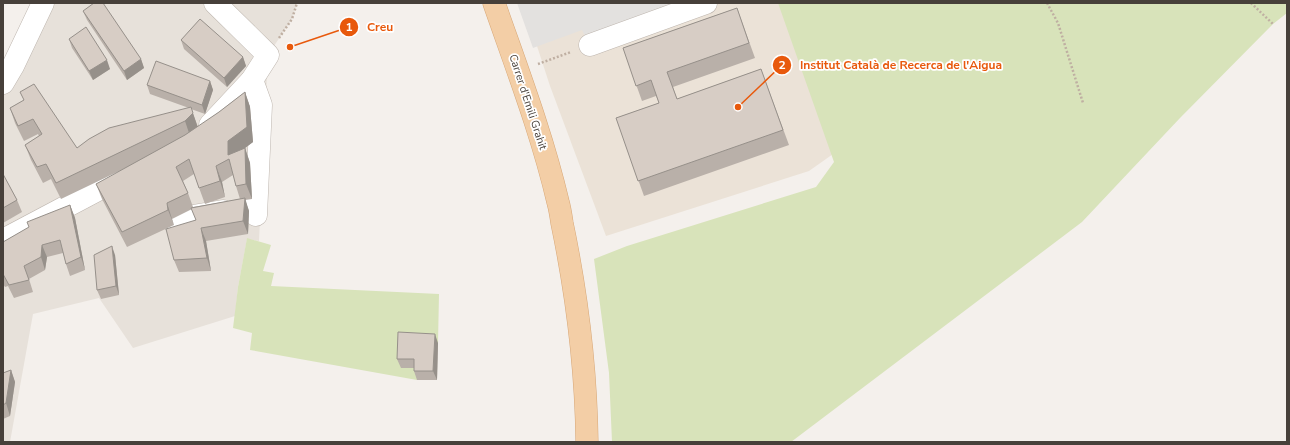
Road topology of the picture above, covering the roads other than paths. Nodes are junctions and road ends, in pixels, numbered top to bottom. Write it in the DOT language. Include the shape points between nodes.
graph roads {
  1 [pos="43,3"];
  2 [pos="215,3"];
  3 [pos="494,3"];
  4 [pos="706,3"];
  5 [pos="590,45"];
  6 [pos="252,80"];
  7 [pos="3,83"];
  8 [pos="197,136"];
  9 [pos="138,168"];
  10 [pos="175,223"];
  11 [pos="3,240"];
  12 [pos="587,442"];
  1 -- 7 [label="street"];
  2 -- 6 [label="street" via="268,55"];
  3 -- 12 [label="main road, Carrer d'Emili Grahit" via="537,125 559,203 580,324"];
  4 -- 5 [label="street"];
  6 -- 8 [label="street"];
  6 -- 10 [label="street" via="260,105 256,211 193,216"];
  9 -- 11 [label="street"];
}
